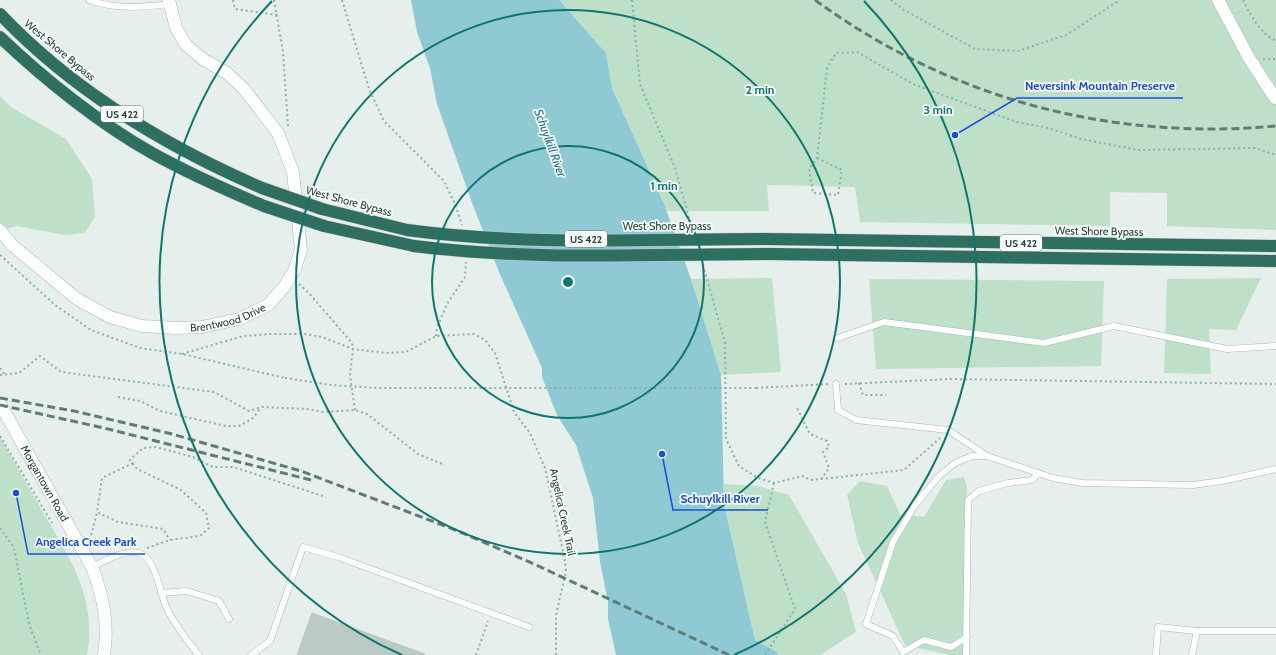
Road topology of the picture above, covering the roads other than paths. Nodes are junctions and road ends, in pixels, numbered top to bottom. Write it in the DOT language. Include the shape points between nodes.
graph roads {
  1 [pos="89,0"];
  2 [pos="1218,0"];
  3 [pos="170,2"];
  4 [pos="0,14"];
  5 [pos="0,37"];
  6 [pos="1275,98"];
  7 [pos="0,230"];
  8 [pos="1276,246"];
  9 [pos="1276,261"];
  10 [pos="838,338"];
  11 [pos="1276,346"];
  12 [pos="836,384"];
  13 [pos="0,404"];
  14 [pos="987,456"];
  15 [pos="1276,469"];
  16 [pos="1038,473"];
  17 [pos="92,567"];
  18 [pos="162,593"];
  19 [pos="229,619"];
  20 [pos="529,627"];
  21 [pos="1197,631"];
  22 [pos="1276,631"];
  23 [pos="967,636"];
  24 [pos="104,655"];
  25 [pos="199,655"];
  26 [pos="251,655"];
  27 [pos="966,655"];
  28 [pos="1156,655"];
  29 [pos="1192,655"];
  1 -- 3 [label="lane" via="104,6 129,8"];
  2 -- 6 [label="street" via="1249,58"];
  3 -- 7 [label="street, Brentwood Drive" via="176,28 186,44 204,60 227,73 244,89 279,137 293,172 300,250 294,271 284,287 268,305 239,319 202,327 142,326 110,317 77,299 12,245"];
  4 -- 8 [label="highway, West Shore Bypass / US 422, bridge" via="63,73 100,100 210,166 322,209 407,230 522,240 766,239"];
  5 -- 9 [label="highway, US 422, bridge" via="87,111 151,152 222,188 264,206 324,226 414,246 525,255 770,254"];
  10 -- 11 [label="lane" via="884,322 1044,343 1114,326 1227,349"];
  12 -- 14 [label="lane" via="838,410 856,420 948,430"];
  13 -- 17 [label="street, Morgantown Road"];
  14 -- 16 [label="lane"];
  14 -- 23 [label="lane" via="972,456 955,463 939,476 915,506 893,542 866,624 892,636 903,652 924,640 951,647"];
  15 -- 16 [label="lane" via="1193,485 1082,483"];
  16 -- 23 [label="lane" via="1032,480 979,491 968,500"];
  17 -- 18 [label="lane" via="132,552 145,556"];
  17 -- 24 [label="street, Morgantown Road" via="105,613"];
  18 -- 19 [label="lane" via="187,591 219,601"];
  18 -- 25 [label="lane" via="167,608 187,641"];
  20 -- 26 [label="lane" via="338,557 303,547 270,641"];
  21 -- 22 [label="lane"];
  21 -- 28 [label="lane" via="1158,627"];
  21 -- 29 [label="lane"];
  23 -- 27 [label="lane"];
}
